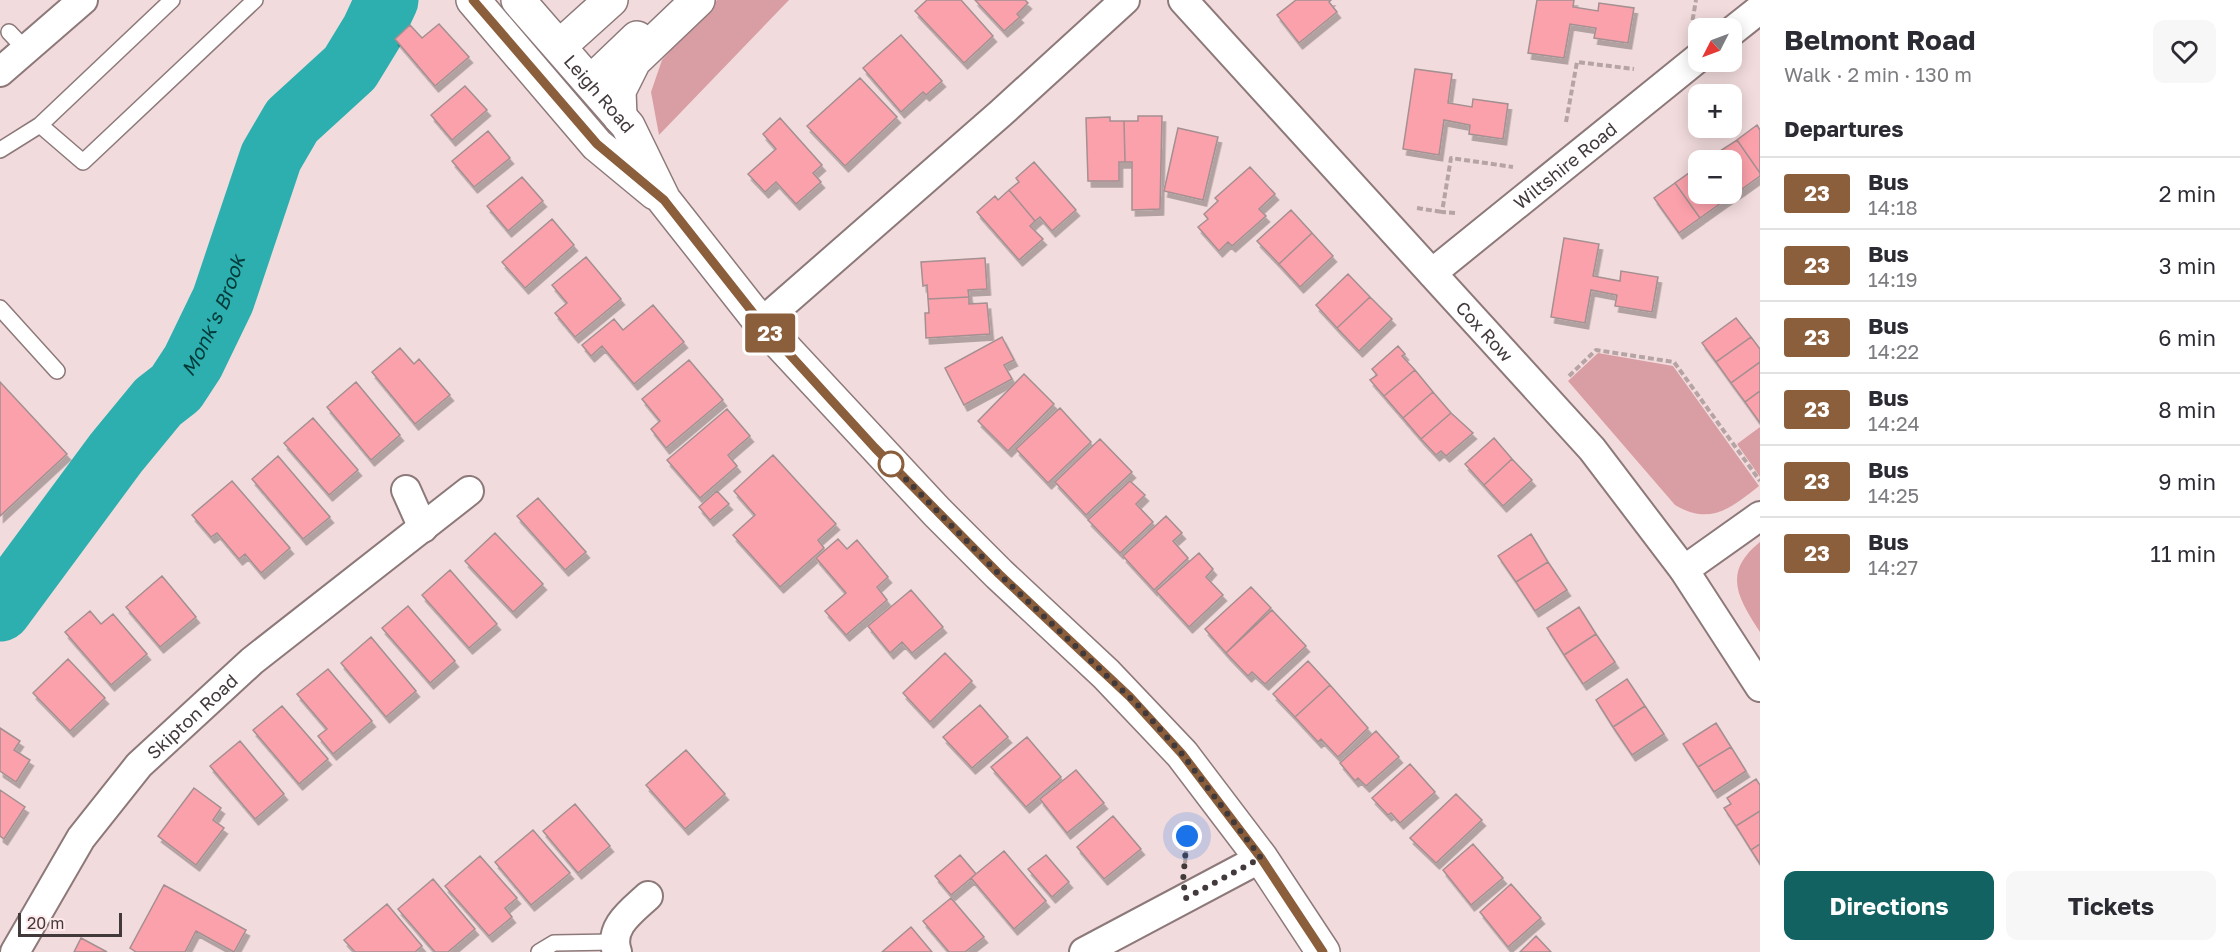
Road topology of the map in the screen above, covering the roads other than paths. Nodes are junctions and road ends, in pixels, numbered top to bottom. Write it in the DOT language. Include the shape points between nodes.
graph roads {
  1 [pos="83,0"];
  2 [pos="172,0"];
  3 [pos="255,0"];
  4 [pos="473,0"];
  5 [pos="518,0"];
  6 [pos="610,0"];
  7 [pos="678,0"];
  8 [pos="698,0"];
  9 [pos="1125,0"];
  10 [pos="1183,0"];
  11 [pos="1760,9"];
  12 [pos="1742,23"];
  13 [pos="560,46"];
  14 [pos="1688,66"];
  15 [pos="0,72"];
  16 [pos="591,81"];
  17 [pos="549,87"];
  18 [pos="620,117"];
  19 [pos="40,125"];
  20 [pos="0,150"];
  21 [pos="664,200"];
  22 [pos="1432,273"];
  23 [pos="0,309"];
  24 [pos="761,323"];
  25 [pos="57,371"];
  26 [pos="406,490"];
  27 [pos="469,491"];
  28 [pos="1760,516"];
  29 [pos="423,528"];
  30 [pos="1684,570"];
  31 [pos="1760,687"];
  32 [pos="1261,858"];
  33 [pos="648,896"];
  34 [pos="615,947"];
  35 [pos="15,952"];
  36 [pos="539,952"];
  37 [pos="1084,952"];
  38 [pos="1323,952"];
  1 -- 15 [label="street" via="17,41"];
  2 -- 19 [label="lane"];
  3 -- 19 [label="lane" via="83,162"];
  4 -- 17 [label="main road, Leigh Road"];
  5 -- 13 [label="main road, Leigh Road"];
  6 -- 13 [label="main road"];
  7 -- 16 [label="main road"];
  8 -- 18 [label="main road" via="634,61 619,91"];
  9 -- 24 [label="street"];
  10 -- 22 [label="street, Cox Row"];
  11 -- 12 [label="street"];
  13 -- 16 [label="main road, Leigh Road"];
  13 -- 17 [label="main road"];
  14 -- 22 [label="street, Wiltshire Road"];
  16 -- 17 [label="main road"];
  16 -- 18 [label="main road, Leigh Road"];
  17 -- 21 [label="main road, Leigh Road" via="597,144"];
  18 -- 21 [label="main road, Leigh Road"];
  19 -- 20 [label="lane"];
  21 -- 24 [label="main road, Leigh Road"];
  22 -- 30 [label="street, Cox Row" via="1592,448"];
  23 -- 25 [label="lane"];
  24 -- 32 [label="main road, Leigh Road" via="983,559 1142,709 1182,754"];
  26 -- 29 [label="street"];
  27 -- 29 [label="street, Skipton Road"];
  28 -- 30 [label="street"];
  29 -- 35 [label="street, Skipton Road" via="252,661 139,765 81,838"];
  30 -- 31 [label="street, Cox Row"];
  32 -- 37 [label="street"];
  32 -- 38 [label="main road, Leigh Road"];
  33 -- 34 [label="street" via="621,922"];
  34 -- 36 [label="lane" via="554,943"];
}
